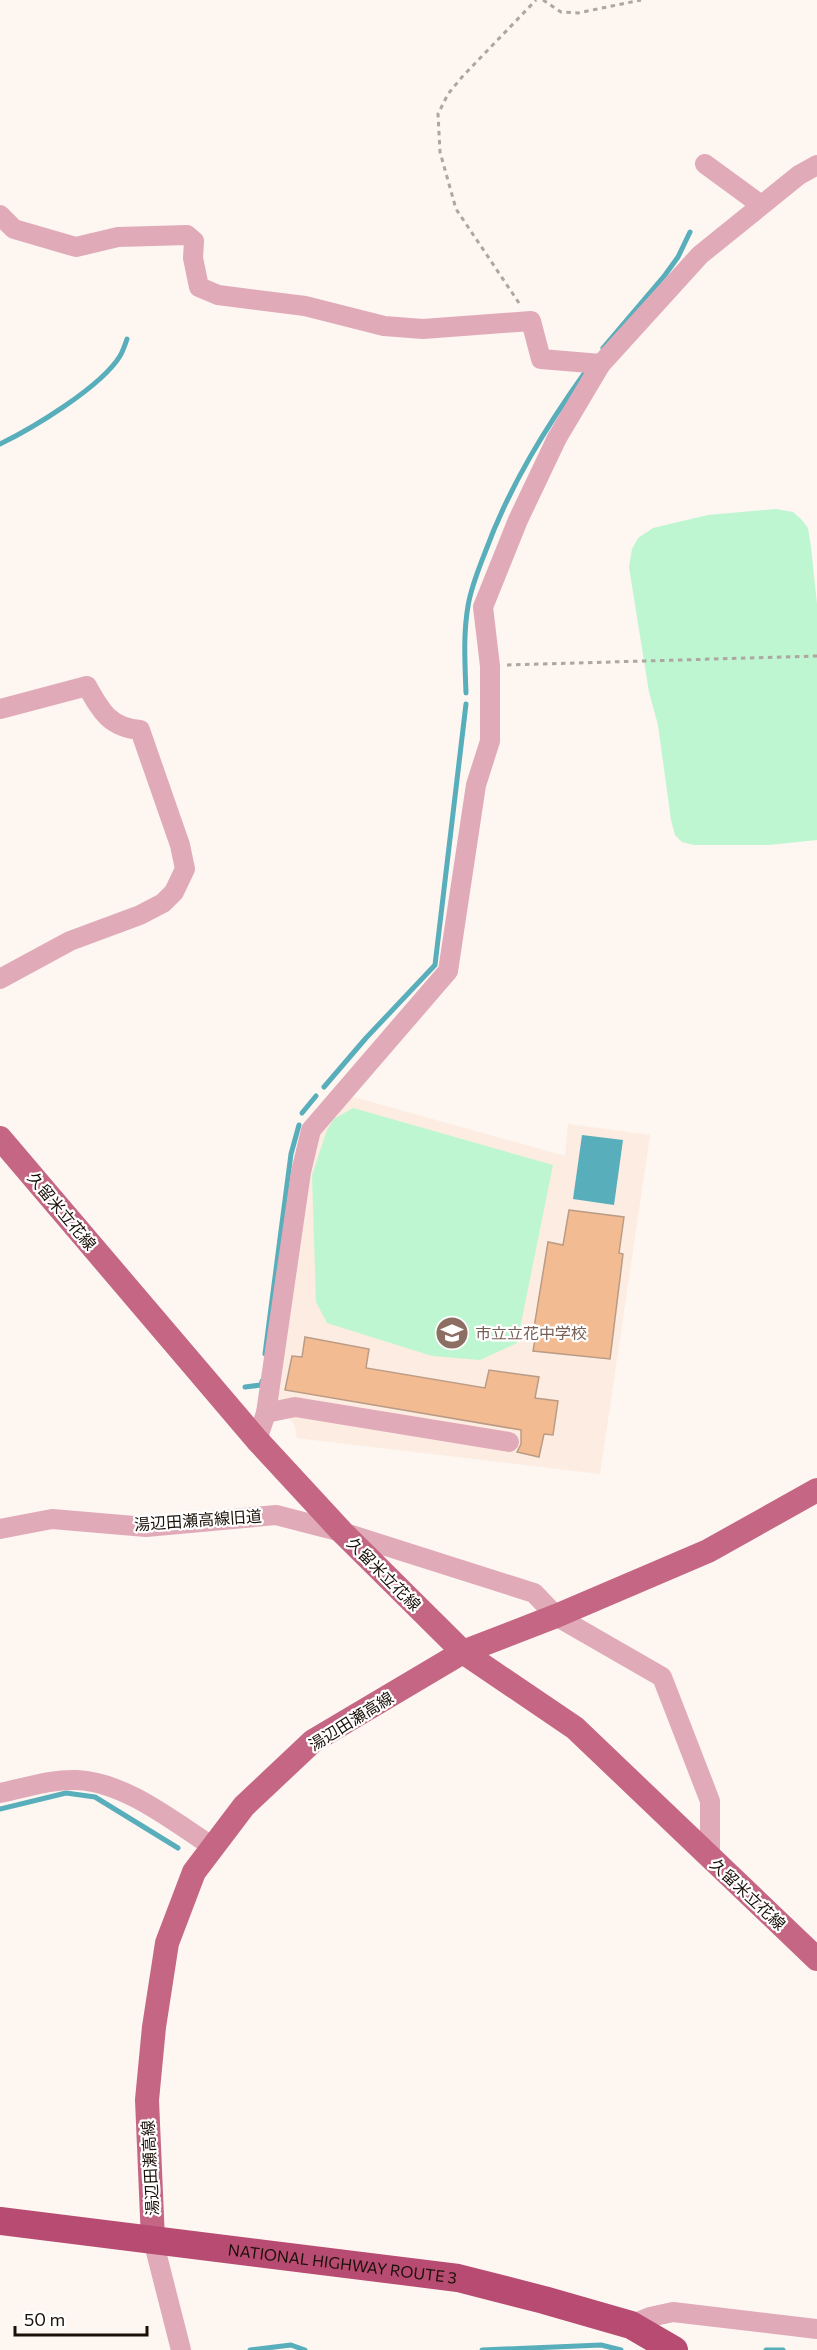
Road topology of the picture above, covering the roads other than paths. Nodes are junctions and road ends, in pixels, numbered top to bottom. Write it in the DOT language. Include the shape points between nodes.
graph roads {
  1 [pos="705,164"];
  2 [pos="817,165"];
  3 [pos="761,205"];
  4 [pos="0,215"];
  5 [pos="602,364"];
  6 [pos="0,709"];
  7 [pos="0,979"];
  8 [pos="0,1138"];
  9 [pos="266,1413"];
  10 [pos="256,1440"];
  11 [pos="509,1442"];
  12 [pos="817,1490"];
  13 [pos="0,1529"];
  14 [pos="342,1532"];
  15 [pos="556,1616"];
  16 [pos="463,1652"];
  17 [pos="0,1793"];
  18 [pos="213,1847"];
  19 [pos="710,1859"];
  20 [pos="817,1959"];
  21 [pos="0,2221"];
  22 [pos="153,2240"];
  23 [pos="632,2325"];
  24 [pos="817,2329"];
  25 [pos="182,2350"];
  26 [pos="674,2350"];
  1 -- 3 [label="street"];
  2 -- 3 [label="street"];
  3 -- 5 [label="street" via="700,255"];
  4 -- 5 [label="street" via="14,229 76,247 118,237 187,235 194,241 199,287 218,295 305,306 384,326 423,329 531,321 541,359"];
  5 -- 9 [label="street" via="557,438 483,607 490,666 490,741 476,785 448,971 311,1130 301,1172"];
  6 -- 7 [label="street" via="87,686 102,714 124,729 140,730 185,869 174,892 163,903 70,941"];
  8 -- 10 [label="main road, 久留米立花線"];
  9 -- 10 [label="street"];
  9 -- 11 [label="street" via="295,1407"];
  10 -- 14 [label="main road, 久留米立花線"];
  12 -- 15 [label="main road, 湯辺田瀬高線" via="708,1551"];
  13 -- 14 [label="street, 湯辺田瀬高線旧道" via="52,1519 146,1527 276,1515"];
  14 -- 15 [label="street, 湯辺田瀬高線旧道" via="534,1593"];
  14 -- 16 [label="main road, 久留米立花線"];
  15 -- 16 [label="main road, 湯辺田瀬高線"];
  15 -- 19 [label="street, 湯辺田瀬高線旧道" via="662,1677 710,1801"];
  16 -- 18 [label="main road, 湯辺田瀬高線" via="313,1742 244,1806"];
  16 -- 19 [label="main road, 久留米立花線" via="575,1728"];
  17 -- 18 [label="street" via="79,1780 105,1785 128,1794"];
  18 -- 22 [label="main road, 湯辺田瀬高線" via="194,1872 167,1943 154,2027 147,2100"];
  19 -- 20 [label="main road, 久留米立花線"];
  21 -- 22 [label="highway, NATIONAL HIGHWAY ROUTE 3"];
  22 -- 23 [label="highway, NATIONAL HIGHWAY ROUTE 3" via="458,2278"];
  22 -- 25 [label="street"];
  23 -- 24 [label="street" via="673,2312"];
  23 -- 26 [label="highway, NATIONAL HIGHWAY ROUTE 3"];
}
